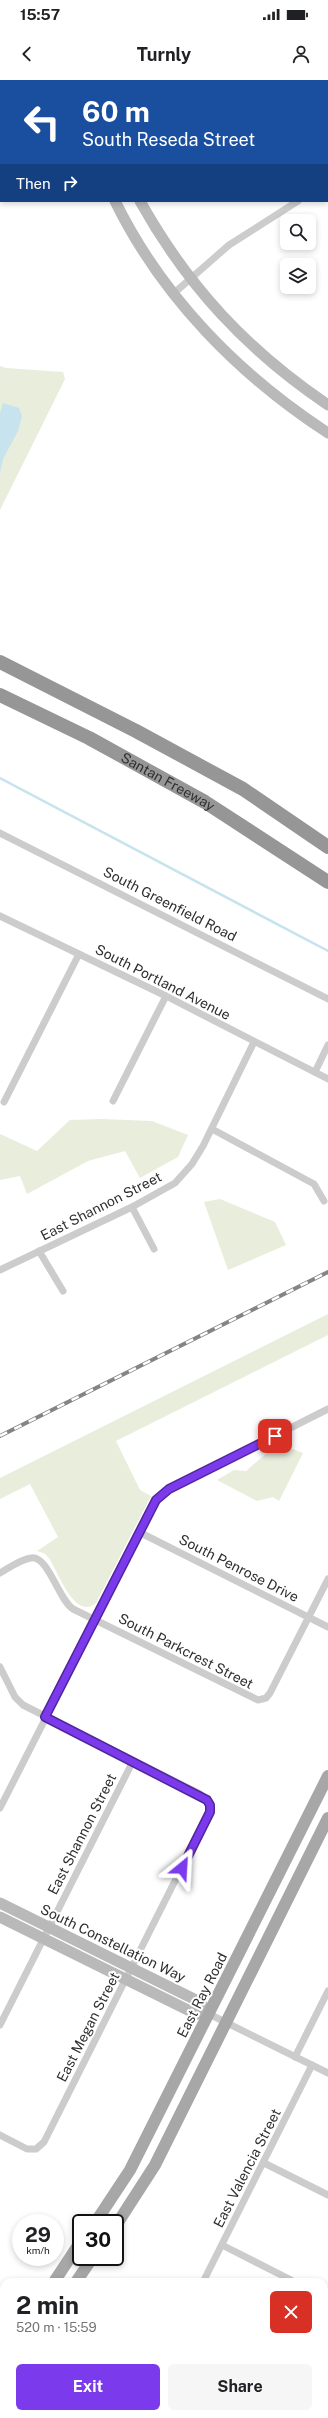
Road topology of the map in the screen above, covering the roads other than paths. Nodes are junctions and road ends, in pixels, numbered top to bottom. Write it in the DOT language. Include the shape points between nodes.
graph roads {
  1 [pos="116,202"];
  2 [pos="141,202"];
  3 [pos="296,202"];
  4 [pos="190,279"];
  5 [pos="173,294"];
  6 [pos="328,405"];
  7 [pos="328,433"];
  8 [pos="0,662"];
  9 [pos="0,695"];
  10 [pos="0,833"];
  11 [pos="328,846"];
  12 [pos="328,882"];
  13 [pos="0,916"];
  14 [pos="79,954"];
  15 [pos="166,996"];
  16 [pos="328,999"];
  17 [pos="254,1042"];
  18 [pos="328,1045"];
  19 [pos="314,1072"];
  20 [pos="328,1079"];
  21 [pos="113,1101"];
  22 [pos="4,1102"];
  23 [pos="212,1129"];
  24 [pos="324,1201"];
  25 [pos="132,1207"];
  26 [pos="154,1249"];
  27 [pos="39,1251"];
  28 [pos="0,1270"];
  29 [pos="63,1291"];
  30 [pos="328,1409"];
  31 [pos="139,1532"];
  32 [pos="0,1573"];
  33 [pos="328,1579"];
  34 [pos="308,1617"];
  35 [pos="95,1620"];
  36 [pos="328,1627"];
  37 [pos="0,1667"];
  38 [pos="45,1717"];
  39 [pos="133,1761"];
  40 [pos="328,1776"];
  41 [pos="2,1798"];
  42 [pos="0,1808"];
  43 [pos="328,1818"];
  44 [pos="0,1903"];
  45 [pos="0,1917"];
  46 [pos="49,1928"];
  47 [pos="43,1940"];
  48 [pos="132,1969"];
  49 [pos="126,1980"];
  50 [pos="328,1991"];
  51 [pos="218,2018"];
  52 [pos="0,2026"];
  53 [pos="295,2057"];
  54 [pos="312,2065"];
  55 [pos="328,2073"];
  56 [pos="0,2135"];
  57 [pos="264,2163"];
  58 [pos="328,2195"];
  59 [pos="100,2214"];
  60 [pos="123,2214"];
  61 [pos="222,2245"];
  62 [pos="72,2255"];
  63 [pos="87,2266"];
  64 [pos="57,2278"];
  65 [pos="79,2278"];
  66 [pos="205,2278"];
  67 [pos="287,2278"];
  1 -- 5 [label="main road" via="145,255"];
  2 -- 4 [label="main road" via="163,241"];
  3 -- 4 [label="street" via="256,226"];
  4 -- 5 [label="street"];
  4 -- 6 [label="main road" via="249,344 272,365"];
  5 -- 7 [label="main road" via="226,352 263,387"];
  8 -- 11 [label="highway, Santan Freeway" via="243,789"];
  9 -- 12 [label="highway, Santan Freeway" via="89,738 205,802"];
  10 -- 16 [label="street, South Greenfield Road"];
  13 -- 14 [label="street, South Portland Avenue"];
  14 -- 15 [label="street, South Portland Avenue"];
  14 -- 22 [label="street"];
  15 -- 17 [label="street, South Portland Avenue"];
  15 -- 21 [label="street"];
  17 -- 19 [label="street, South Portland Avenue"];
  17 -- 23 [label="street, East Shannon Street"];
  18 -- 19 [label="street"];
  19 -- 20 [label="street, South Portland Avenue"];
  23 -- 24 [label="street" via="314,1184"];
  23 -- 25 [label="street, East Shannon Street" via="192,1164 175,1183"];
  25 -- 26 [label="street"];
  25 -- 27 [label="street, East Shannon Street"];
  27 -- 28 [label="street, East Shannon Street"];
  27 -- 29 [label="street"];
  30 -- 31 [label="street" via="165,1491 154,1502"];
  31 -- 34 [label="street, South Penrose Drive"];
  31 -- 35 [label="street"];
  32 -- 35 [label="street, South Parkcrest Street" via="28,1558 35,1558 45,1564 67,1604"];
  33 -- 34 [label="street"];
  34 -- 35 [label="street, South Parkcrest Street" via="270,1693 260,1700 252,1699"];
  34 -- 36 [label="street, South Penrose Drive"];
  35 -- 38 [label="street"];
  37 -- 38 [label="street" via="19,1701"];
  38 -- 39 [label="street"];
  38 -- 41 [label="street"];
  39 -- 46 [label="street, East Shannon Street"];
  39 -- 48 [label="street, East Megan Street" via="200,1794 210,1805 209,1815"];
  40 -- 51 [label="main road, East Ray Road"];
  41 -- 42 [label="street"];
  43 -- 51 [label="main road, East Ray Road"];
  44 -- 46 [label="main road, South Constellation Way"];
  45 -- 47 [label="main road, South Constellation Way"];
  46 -- 47 [label="street, East Shannon Street"];
  46 -- 48 [label="main road, South Constellation Way"];
  47 -- 49 [label="main road, South Constellation Way"];
  47 -- 52 [label="street, East Shannon Street"];
  48 -- 49 [label="street, East Megan Street"];
  48 -- 51 [label="main road, South Constellation Way" via="200,2002"];
  49 -- 51 [label="main road, South Constellation Way" via="196,2014"];
  49 -- 56 [label="street, East Megan Street" via="44,2142 35,2150 27,2149"];
  50 -- 53 [label="street"];
  51 -- 53 [label="street"];
  51 -- 59 [label="main road, East Ray Road" via="130,2170"];
  51 -- 60 [label="main road, East Ray Road" via="155,2165"];
  53 -- 54 [label="street"];
  54 -- 55 [label="street"];
  54 -- 57 [label="street, East Valencia Street"];
  57 -- 58 [label="street"];
  57 -- 61 [label="street, East Valencia Street"];
  61 -- 66 [label="street, East Valencia Street"];
  61 -- 67 [label="street"];
  62 -- 64 [label="main road"];
  63 -- 65 [label="main road"];
}
